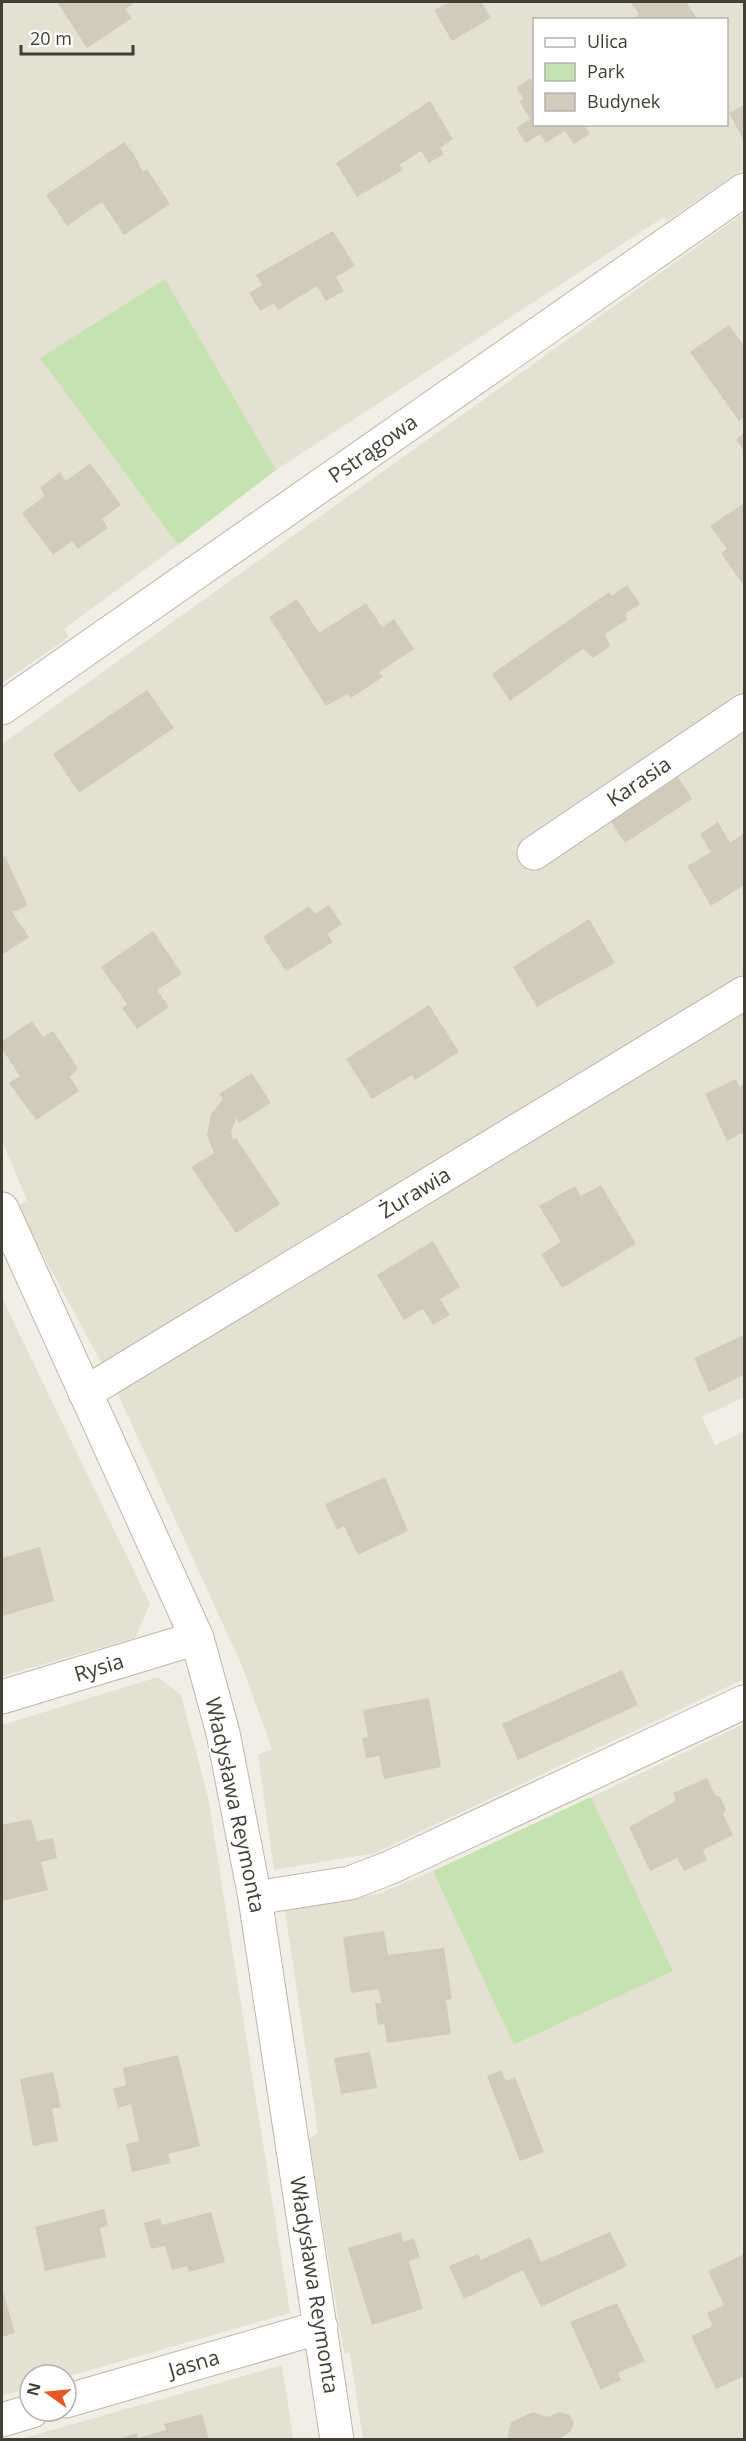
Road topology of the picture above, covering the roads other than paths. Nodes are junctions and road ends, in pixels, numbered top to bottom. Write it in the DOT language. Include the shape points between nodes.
graph roads {
  1 [pos="744,190"];
  2 [pos="2,708"];
  3 [pos="744,711"];
  4 [pos="534,853"];
  5 [pos="744,993"];
  6 [pos="2,1209"];
  7 [pos="85,1393"];
  8 [pos="197,1638"];
  9 [pos="2,1697"];
  10 [pos="744,1701"];
  11 [pos="255,1898"];
  12 [pos="321,2327"];
  13 [pos="78,2398"];
  14 [pos="18,2415"];
  15 [pos="2,2420"];
  16 [pos="337,2439"];
  1 -- 2 [label="street, Pstrągowa"];
  3 -- 4 [label="street, Karasia"];
  5 -- 7 [label="street, Żurawia"];
  6 -- 7 [label="street, Władysława Reymonta"];
  7 -- 8 [label="street, Władysława Reymonta"];
  8 -- 9 [label="street, Rysia"];
  8 -- 11 [label="street, Władysława Reymonta" via="223,1733"];
  10 -- 11 [label="street" via="389,1868 350,1883"];
  11 -- 12 [label="street, Władysława Reymonta"];
  12 -- 13 [label="street, Jasna"];
  12 -- 16 [label="street, Władysława Reymonta"];
  14 -- 15 [label="street"];
}
